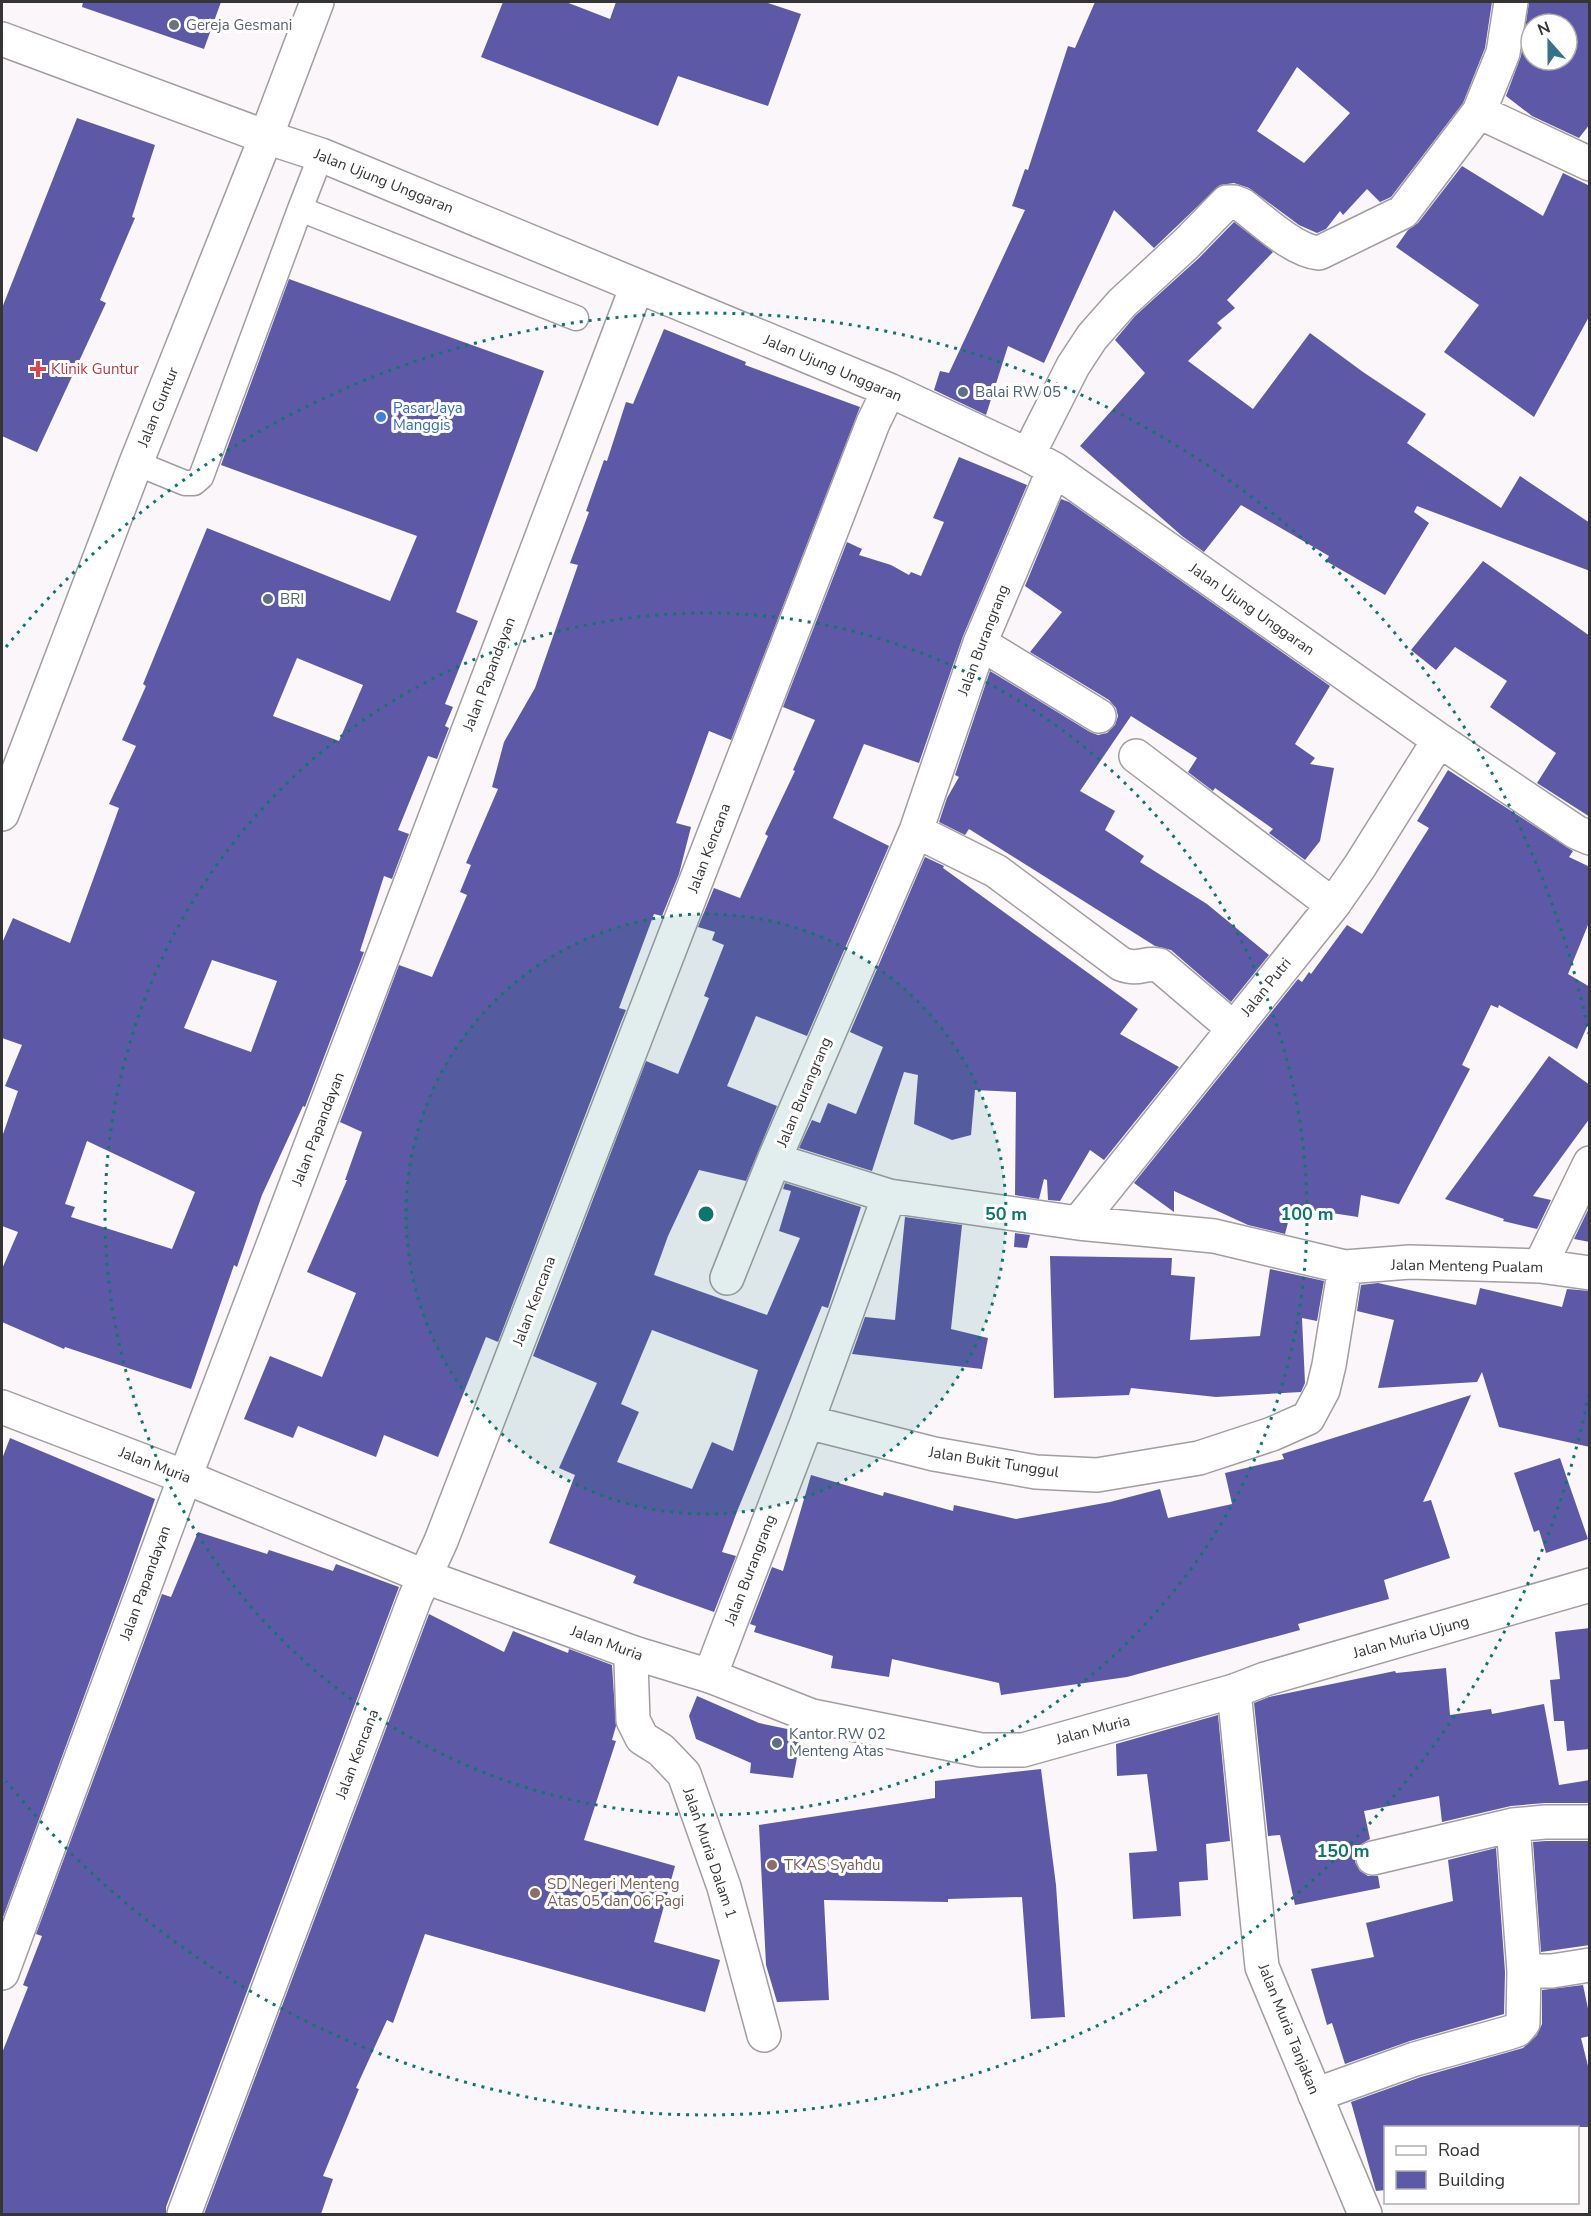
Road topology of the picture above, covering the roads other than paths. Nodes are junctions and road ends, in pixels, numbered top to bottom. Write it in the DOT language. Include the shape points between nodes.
graph roads {
  1 [pos="317,2"];
  2 [pos="1511,2"];
  3 [pos="2,39"];
  4 [pos="1479,112"];
  5 [pos="266,137"];
  6 [pos="321,155"];
  7 [pos="1590,164"];
  8 [pos="300,209"];
  9 [pos="637,286"];
  10 [pos="576,318"];
  11 [pos="889,390"];
  12 [pos="136,462"];
  13 [pos="1041,462"];
  14 [pos="980,643"];
  15 [pos="1099,716"];
  16 [pos="1439,740"];
  17 [pos="1136,756"];
  18 [pos="2,814"];
  19 [pos="916,831"];
  20 [pos="1590,838"];
  21 [pos="1333,905"];
  22 [pos="1233,1028"];
  23 [pos="774,1160"];
  24 [pos="1590,1163"];
  25 [pos="889,1196"];
  26 [pos="1078,1223"];
  27 [pos="1540,1266"];
  28 [pos="1345,1267"];
  29 [pos="1590,1273"];
  30 [pos="727,1278"];
  31 [pos="2,1407"];
  32 [pos="807,1422"];
  33 [pos="184,1477"];
  34 [pos="426,1577"];
  35 [pos="1590,1585"];
  36 [pos="634,1653"];
  37 [pos="710,1676"];
  38 [pos="1234,1691"];
  39 [pos="1590,1822"];
  40 [pos="1513,1825"];
  41 [pos="1373,1858"];
  42 [pos="1590,1965"];
  43 [pos="1524,1971"];
  44 [pos="2,1973"];
  45 [pos="764,2035"];
  46 [pos="1315,2095"];
  47 [pos="184,2214"];
  48 [pos="1365,2214"];
  1 -- 5 [label="street, Jalan Guntur"];
  2 -- 4 [label="street" via="1503,53"];
  3 -- 5 [label="street, Jalan Ujung Unggaran"];
  4 -- 7 [label="street"];
  4 -- 13 [label="street, Jalan Burangrang" via="1403,212 1319,253 1299,247 1242,205 1227,202 1092,337 1073,366"];
  5 -- 6 [label="street, Jalan Ujung Unggaran"];
  5 -- 12 [label="street, Jalan Guntur"];
  6 -- 8 [label="lane"];
  6 -- 9 [label="street, Jalan Ujung Unggaran"];
  8 -- 10 [label="lane"];
  8 -- 12 [label="lane" via="201,477 194,483 185,483"];
  9 -- 11 [label="street, Jalan Ujung Unggaran"];
  9 -- 33 [label="street, Jalan Papandayan"];
  11 -- 13 [label="street, Jalan Ujung Unggaran"];
  11 -- 34 [label="street, Jalan Kencana" via="868,434"];
  12 -- 18 [label="street, Jalan Guntur"];
  13 -- 14 [label="street, Jalan Burangrang"];
  13 -- 16 [label="street, Jalan Ujung Unggaran"];
  14 -- 15 [label="street"];
  14 -- 19 [label="street, Jalan Burangrang"];
  16 -- 20 [label="street, Jalan Ujung Unggaran"];
  16 -- 21 [label="street, Jalan Putri"];
  17 -- 21 [label="street"];
  19 -- 22 [label="street" via="996,871 1121,963 1135,968 1159,965"];
  19 -- 23 [label="street, Jalan Burangrang"];
  21 -- 22 [label="street, Jalan Putri"];
  22 -- 26 [label="street, Jalan Putri"];
  23 -- 25 [label="street, Jalan Burangrang"];
  23 -- 30 [label="street"];
  24 -- 27 [label="street"];
  25 -- 26 [label="street"];
  25 -- 32 [label="street, Jalan Burangrang"];
  26 -- 28 [label="street" via="1214,1236"];
  27 -- 28 [label="street, Jalan Menteng Pualam" via="1410,1262"];
  27 -- 29 [label="street, Jalan Menteng Pualam"];
  28 -- 32 [label="street, Jalan Bukit Tunggul" via="1325,1382 1308,1418 1199,1458 1097,1475 1036,1472 933,1454"];
  31 -- 33 [label="street, Jalan Muria"];
  32 -- 37 [label="street, Jalan Burangrang"];
  33 -- 34 [label="street, Jalan Muria"];
  33 -- 44 [label="street, Jalan Papandayan"];
  34 -- 36 [label="street, Jalan Muria"];
  34 -- 47 [label="street, Jalan Kencana"];
  35 -- 38 [label="street, Jalan Muria Ujung"];
  36 -- 37 [label="street, Jalan Muria"];
  36 -- 45 [label="street, Jalan Muria Dalam 1" via="633,1720 642,1738 661,1750 684,1774 724,1887"];
  37 -- 38 [label="street, Jalan Muria" via="812,1716 981,1750 1023,1750"];
  38 -- 46 [label="street, Jalan Muria Tanjakan" via="1262,1966"];
  39 -- 40 [label="street"];
  40 -- 41 [label="street"];
  40 -- 43 [label="street"];
  42 -- 43 [label="street"];
  43 -- 46 [label="street" via="1523,2023 1517,2030 1415,2059"];
  46 -- 48 [label="street, Jalan Muria Tanjakan"];
}
